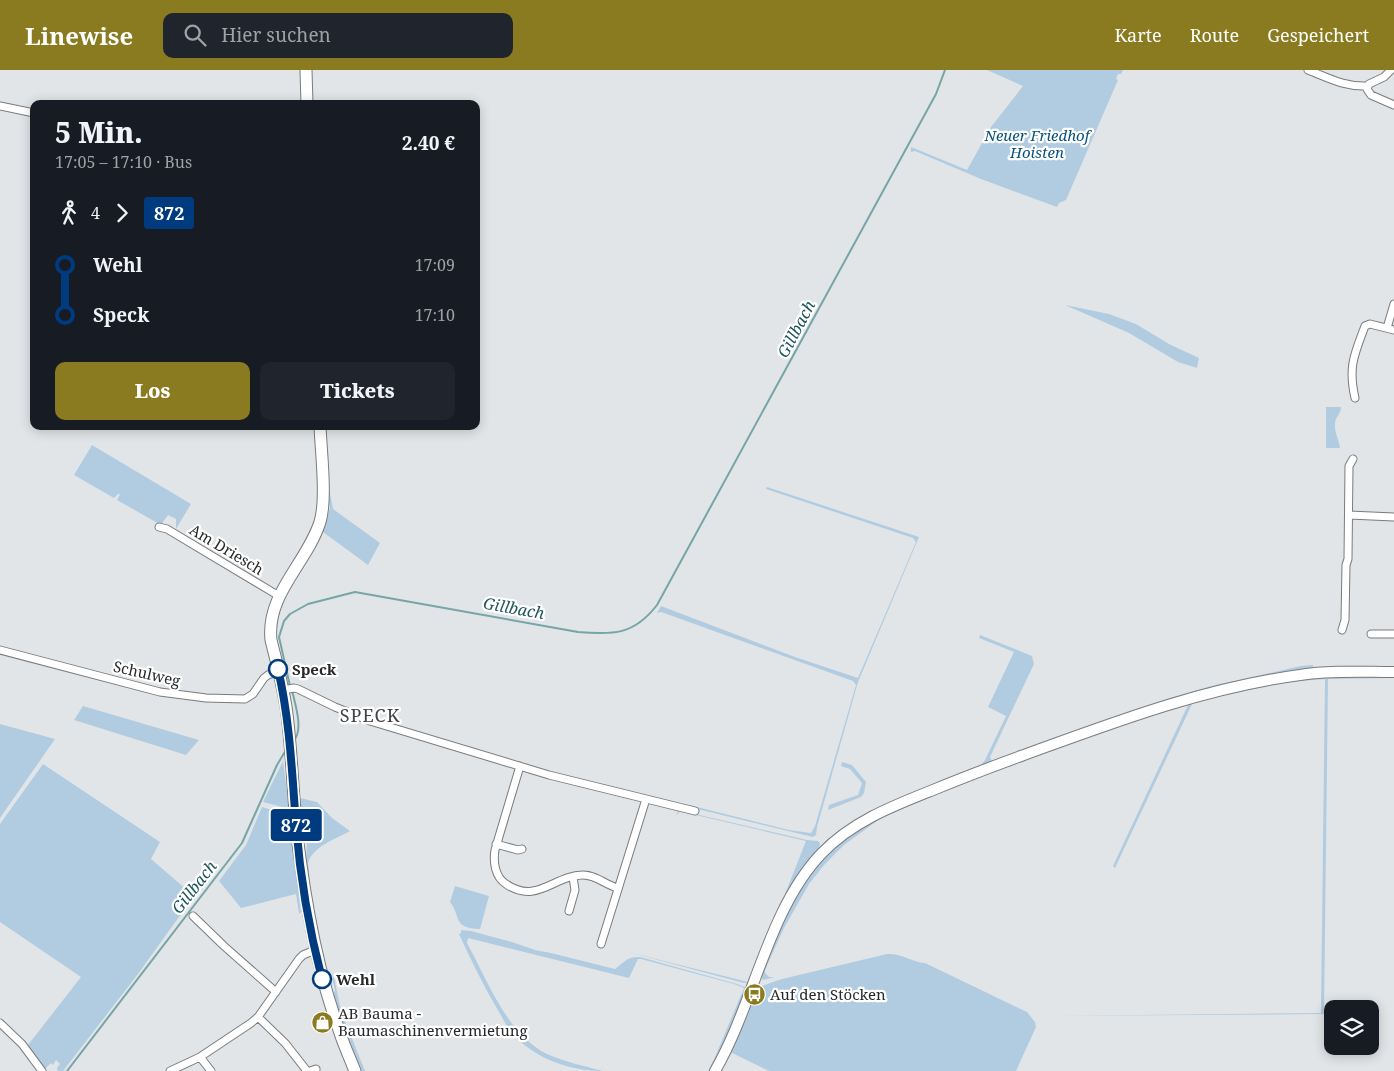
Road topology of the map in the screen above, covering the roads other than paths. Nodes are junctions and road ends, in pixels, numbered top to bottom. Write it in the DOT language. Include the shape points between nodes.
graph roads {
  1 [pos="306,70"];
  2 [pos="1308,70"];
  3 [pos="1391,70"];
  4 [pos="1367,86"];
  5 [pos="307,100"];
  6 [pos="1394,105"];
  7 [pos="0,106"];
  8 [pos="30,112"];
  9 [pos="1394,304"];
  10 [pos="1390,329"];
  11 [pos="1355,398"];
  12 [pos="320,430"];
  13 [pos="1354,459"];
  14 [pos="1349,515"];
  15 [pos="1394,517"];
  16 [pos="159,527"];
  17 [pos="279,596"];
  18 [pos="1342,630"];
  19 [pos="1371,634"];
  20 [pos="1394,634"];
  21 [pos="0,650"];
  22 [pos="278,671"];
  23 [pos="1394,672"];
  24 [pos="289,689"];
  25 [pos="520,766"];
  26 [pos="646,799"];
  27 [pos="695,811"];
  28 [pos="496,844"];
  29 [pos="522,850"];
  30 [pos="572,876"];
  31 [pos="618,888"];
  32 [pos="569,911"];
  33 [pos="193,916"];
  34 [pos="601,944"];
  35 [pos="315,950"];
  36 [pos="276,992"];
  37 [pos="258,1017"];
  38 [pos="0,1023"];
  39 [pos="200,1057"];
  40 [pos="311,1070"];
  41 [pos="42,1071"];
  42 [pos="170,1071"];
  43 [pos="211,1071"];
  44 [pos="356,1071"];
  45 [pos="715,1071"];
  1 -- 5 [label="main road"];
  2 -- 4 [label="street" via="1344,85"];
  3 -- 4 [label="street"];
  4 -- 6 [label="street" via="1371,95"];
  7 -- 8 [label="street"];
  9 -- 10 [label="street"];
  10 -- 11 [label="street" via="1370,324 1365,326 1352,363"];
  12 -- 17 [label="main road" via="320,520"];
  13 -- 14 [label="street" via="1348,466"];
  14 -- 15 [label="street"];
  14 -- 18 [label="street"];
  16 -- 17 [label="street, Am Driesch"];
  17 -- 22 [label="main road" via="270,629"];
  19 -- 20 [label="street"];
  21 -- 22 [label="street, Schulweg" via="160,692 201,698 245,699 253,694 264,678"];
  22 -- 24 [label="main road"];
  23 -- 45 [label="main road" via="1298,675 1194,697 988,768 875,814 849,830 822,853 801,880 781,917"];
  24 -- 25 [label="street" via="370,721"];
  24 -- 35 [label="main road" via="295,810 305,841 304,884"];
  25 -- 26 [label="street"];
  25 -- 28 [label="street"];
  26 -- 27 [label="street"];
  26 -- 31 [label="street"];
  28 -- 29 [label="street"];
  28 -- 30 [label="street" via="496,869 503,882 513,888 535,891"];
  30 -- 31 [label="street" via="595,877"];
  30 -- 32 [label="street" via="575,890"];
  31 -- 34 [label="street"];
  33 -- 36 [label="street"];
  35 -- 36 [label="street" via="299,958"];
  35 -- 44 [label="main road" via="330,1005"];
  36 -- 37 [label="street"];
  37 -- 39 [label="street"];
  37 -- 40 [label="street"];
  38 -- 41 [label="street" via="22,1044"];
  39 -- 42 [label="street"];
  39 -- 43 [label="street"];
}
